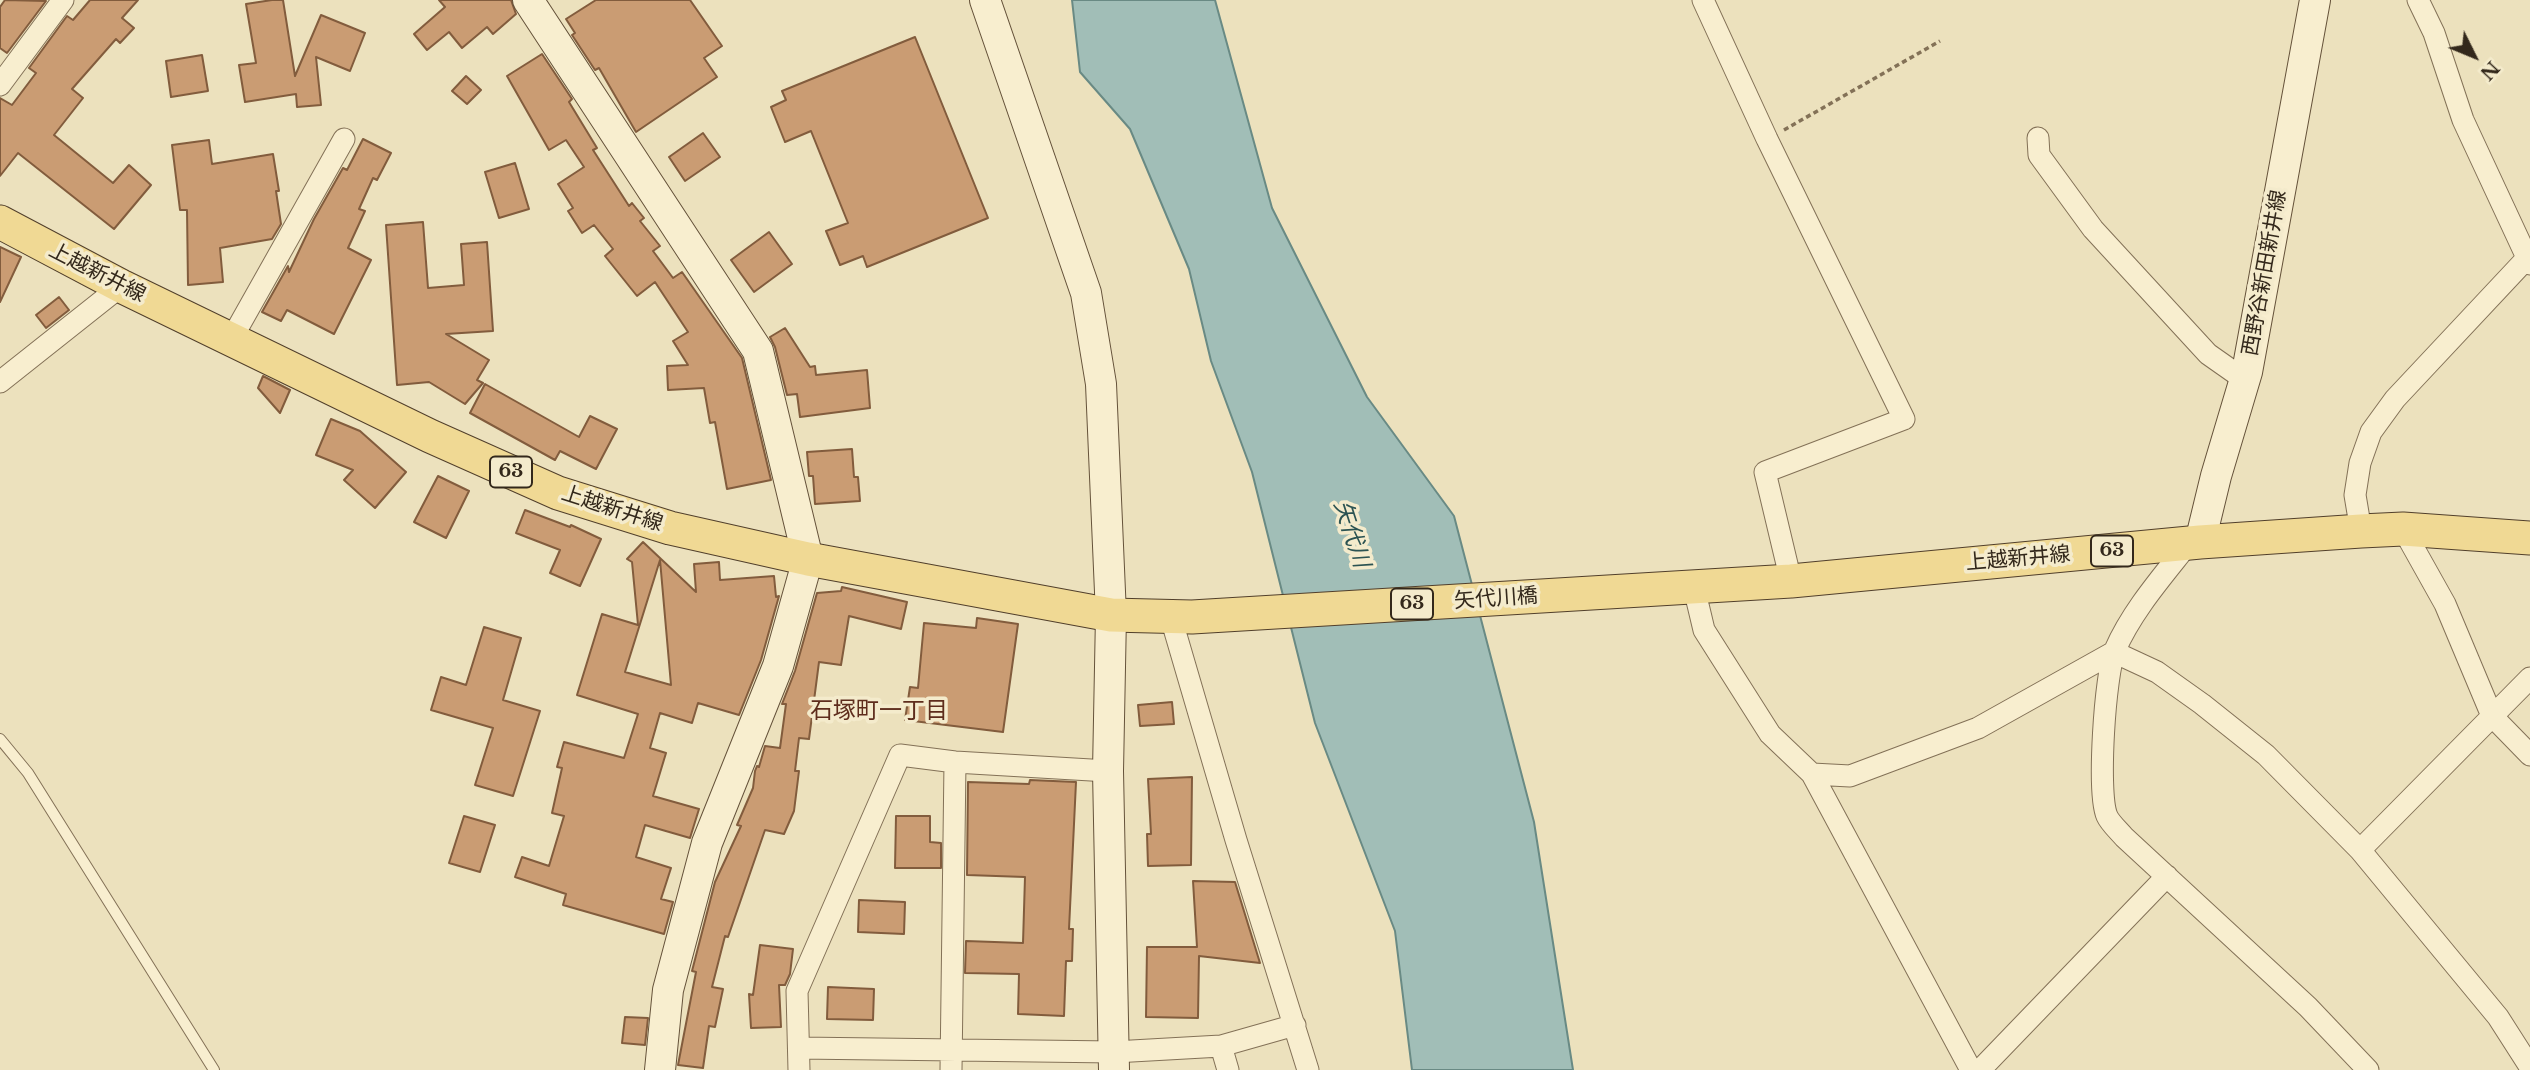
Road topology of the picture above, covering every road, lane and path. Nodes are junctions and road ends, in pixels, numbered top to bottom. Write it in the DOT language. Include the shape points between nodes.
graph roads {
  1 [pos="63,0"];
  2 [pos="528,0"];
  3 [pos="985,0"];
  4 [pos="1703,0"];
  5 [pos="2315,0"];
  6 [pos="2418,0"];
  7 [pos="1940,41"];
  8 [pos="0,85"];
  9 [pos="2038,138"];
  10 [pos="344,139"];
  11 [pos="1767,139"];
  12 [pos="0,222"];
  13 [pos="2529,259"];
  14 [pos="121,286"];
  15 [pos="232,338"];
  16 [pos="2245,380"];
  17 [pos="0,382"];
  18 [pos="2403,529"];
  19 [pos="2361,531"];
  20 [pos="2530,538"];
  21 [pos="2194,543"];
  22 [pos="808,559"];
  23 [pos="1791,581"];
  24 [pos="1695,588"];
  25 [pos="1632,590"];
  26 [pos="1111,615"];
  27 [pos="1182,618"];
  28 [pos="2114,652"];
  29 [pos="2530,678"];
  30 [pos="2492,716"];
  31 [pos="0,739"];
  32 [pos="2530,755"];
  33 [pos="955,762"];
  34 [pos="1108,771"];
  35 [pos="1812,774"];
  36 [pos="2360,850"];
  37 [pos="2167,876"];
  38 [pos="1296,1025"];
  39 [pos="1221,1046"];
  40 [pos="799,1059"];
  41 [pos="951,1061"];
  42 [pos="1114,1061"];
  43 [pos="2530,1067"];
  44 [pos="214,1070"];
  45 [pos="660,1070"];
  46 [pos="1228,1070"];
  47 [pos="1308,1070"];
  48 [pos="1971,1070"];
  49 [pos="1980,1070"];
  50 [pos="2368,1070"];
  1 -- 8 [label="street"];
  2 -- 22 [label="street" via="758,351"];
  3 -- 26 [label="street" via="1086,293 1101,384"];
  4 -- 11 [label="street"];
  5 -- 16 [label="street, 西野谷新田新井線"];
  6 -- 13 [label="street" via="2463,120"];
  7 -- 11 [label="path"];
  9 -- 16 [label="street" via="2039,155 2093,229 2208,354"];
  10 -- 15 [label="street"];
  11 -- 23 [label="street" via="1905,419 1765,472"];
  12 -- 14 [label="main road, 上越新井線 / 63"];
  13 -- 19 [label="street" via="2395,399 2371,432 2355,495"];
  14 -- 15 [label="main road, 上越新井線 / 63"];
  14 -- 17 [label="street"];
  15 -- 22 [label="main road, 上越新井線 / 63" via="558,493 670,528"];
  16 -- 21 [label="street, 西野谷新田新井線"];
  18 -- 19 [label="main road, 上越新井線 / 63"];
  18 -- 20 [label="main road, 上越新井線 / 63"];
  18 -- 30 [label="street" via="2445,604"];
  19 -- 21 [label="main road, 上越新井線 / 63"];
  21 -- 23 [label="main road, 上越新井線 / 63"];
  21 -- 28 [label="street" via="2132,619"];
  22 -- 26 [label="main road, 上越新井線 / 63"];
  22 -- 45 [label="street" via="778,666 707,844 668,990"];
  23 -- 24 [label="main road, 上越新井線 / 63"];
  24 -- 25 [label="main road, 上越新井線 / 63"];
  24 -- 35 [label="street" via="1704,631 1770,734"];
  25 -- 27 [label="main road, 矢代川橋 / 63"];
  26 -- 27 [label="main road, 上越新井線 / 63"];
  26 -- 34 [label="street"];
  27 -- 38 [label="street" via="1236,840"];
  28 -- 35 [label="street" via="1978,728 1850,776"];
  28 -- 36 [label="street" via="2157,672 2266,755"];
  28 -- 37 [label="street" via="2104,747 2107,816"];
  29 -- 30 [label="street"];
  30 -- 32 [label="street"];
  30 -- 36 [label="street"];
  31 -- 44 [label="lane" via="28,774"];
  33 -- 34 [label="street"];
  33 -- 40 [label="street" via="900,755 797,991"];
  33 -- 41 [label="street"];
  34 -- 42 [label="street"];
  35 -- 48 [label="street"];
  36 -- 43 [label="street" via="2498,1017"];
  37 -- 49 [label="street"];
  37 -- 50 [label="street" via="2308,1007"];
  38 -- 39 [label="street"];
  38 -- 47 [label="street"];
  39 -- 42 [label="street"];
  39 -- 46 [label="street"];
  40 -- 41 [label="street"];
  41 -- 42 [label="street"];
}
